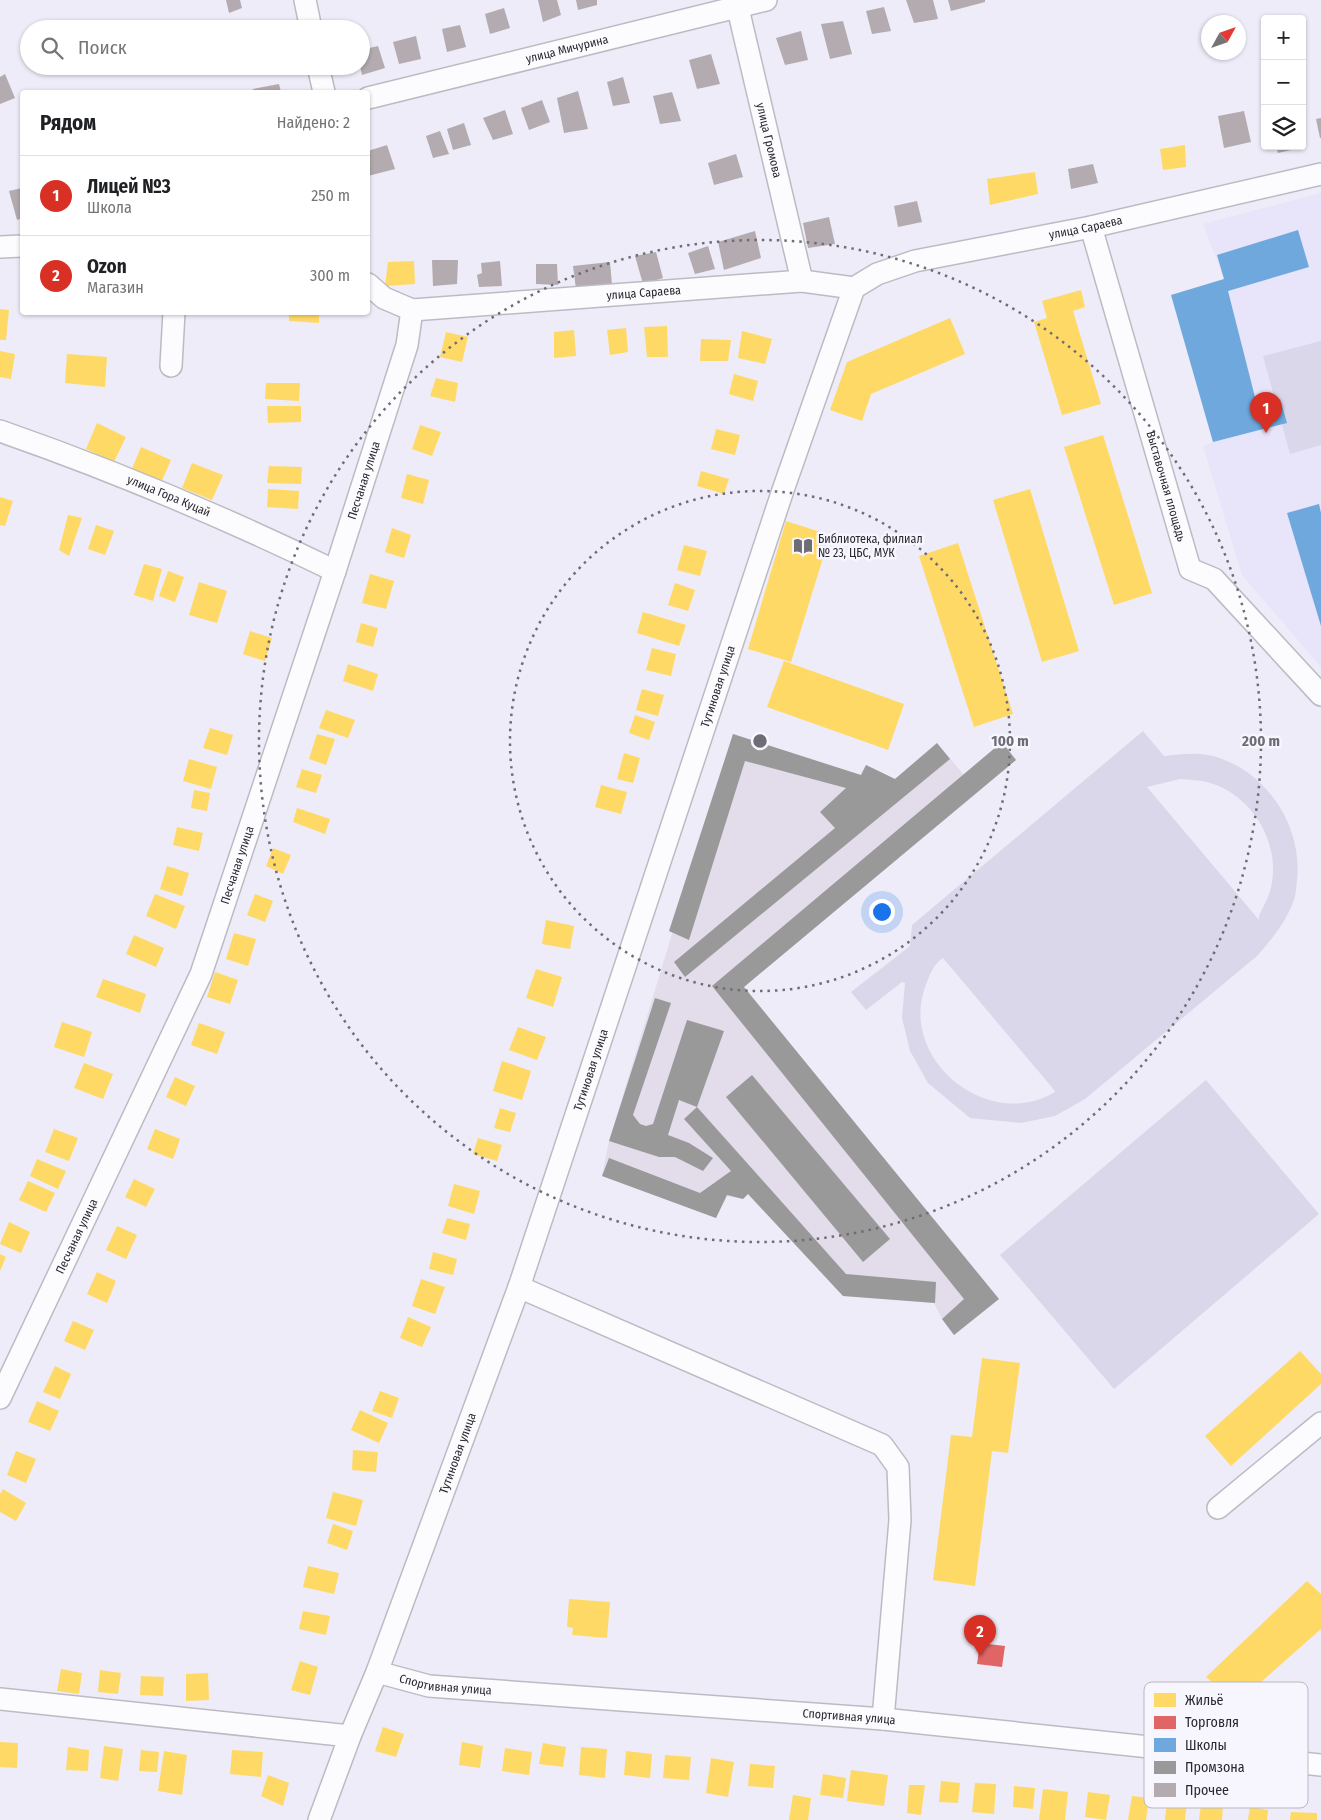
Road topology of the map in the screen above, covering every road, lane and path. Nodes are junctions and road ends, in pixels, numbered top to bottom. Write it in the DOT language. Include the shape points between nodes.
graph roads {
  1 [pos="305,0"];
  2 [pos="766,0"];
  3 [pos="736,4"];
  4 [pos="309,20"];
  5 [pos="320,75"];
  6 [pos="324,90"];
  7 [pos="370,97"];
  8 [pos="1321,174"];
  9 [pos="1090,227"];
  10 [pos="20,246"];
  11 [pos="0,247"];
  12 [pos="802,281"];
  13 [pos="370,286"];
  14 [pos="854,288"];
  15 [pos="422,309"];
  16 [pos="174,315"];
  17 [pos="171,366"];
  18 [pos="0,431"];
  19 [pos="335,570"];
  20 [pos="1321,695"];
  21 [pos="519,1287"];
  22 [pos="0,1398"];
  23 [pos="1321,1423"];
  24 [pos="1218,1508"];
  25 [pos="377,1672"];
  26 [pos="0,1699"];
  27 [pos="883,1719"];
  28 [pos="350,1736"];
  29 [pos="1144,1746"];
  30 [pos="1308,1764"];
  31 [pos="1321,1765"];
  32 [pos="319,1820"];
  1 -- 4 [label="street"];
  2 -- 3 [label="street, улица Мичурина"];
  3 -- 7 [label="street, улица Мичурина"];
  3 -- 12 [label="street, улица Громова"];
  5 -- 6 [label="street"];
  8 -- 9 [label="street, улица Сараева"];
  9 -- 14 [label="street, улица Сараева" via="914,261 877,274"];
  9 -- 20 [label="street, Выставочная площадь" via="1190,569 1214,579"];
  10 -- 11 [label="street"];
  12 -- 14 [label="street, улица Сараева"];
  12 -- 15 [label="street, улица Сараева"];
  13 -- 15 [label="street" via="384,298"];
  14 -- 21 [label="street, Тутиновая улица" via="777,508"];
  15 -- 19 [label="street, Песчаная улица" via="407,345"];
  16 -- 17 [label="street"];
  18 -- 19 [label="street, улица Гора Куцай" via="152,488"];
  19 -- 22 [label="street, Песчаная улица" via="201,974"];
  21 -- 25 [label="street, Тутиновая улица"];
  21 -- 27 [label="street" via="882,1445 898,1467 900,1520"];
  23 -- 24 [label="street"];
  25 -- 27 [label="street, Спортивная улица" via="428,1686"];
  25 -- 28 [label="street, Тутиновая улица"];
  26 -- 28 [label="street"];
  27 -- 29 [label="street, Спортивная улица"];
  28 -- 32 [label="street, Тутиновая улица"];
  30 -- 31 [label="street, Спортивная улица"];
}
